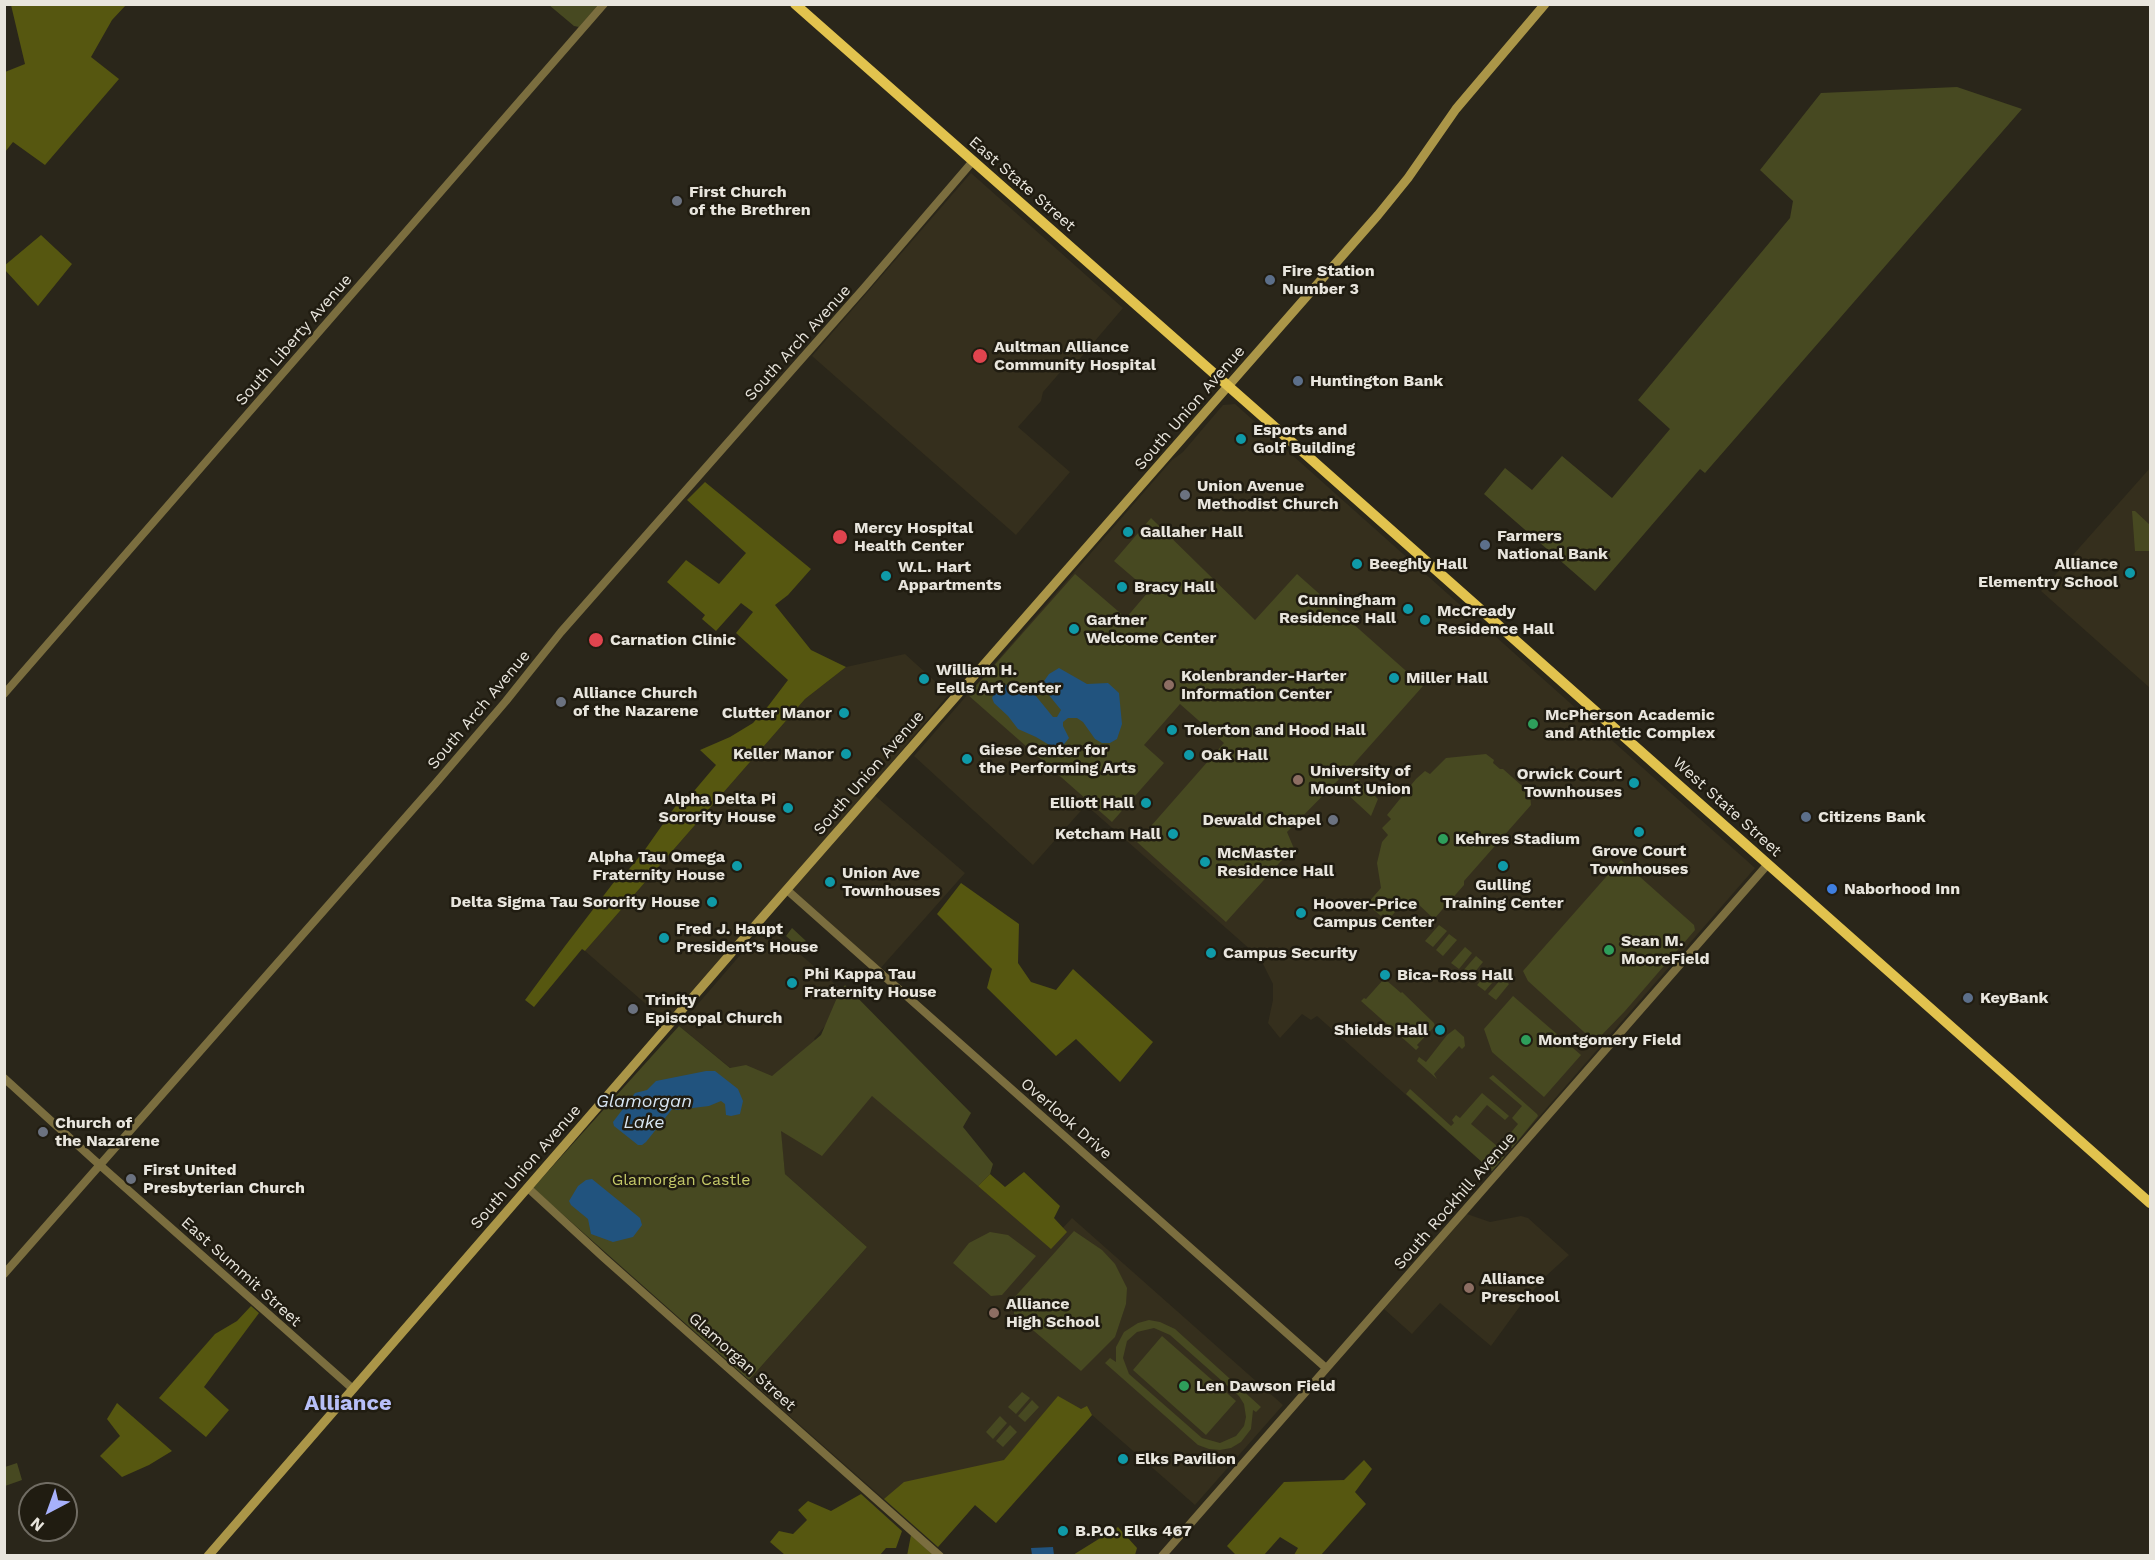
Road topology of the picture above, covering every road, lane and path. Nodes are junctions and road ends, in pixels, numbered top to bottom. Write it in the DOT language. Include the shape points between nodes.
graph roads {
  1 [pos="604,4"];
  2 [pos="795,4"];
  3 [pos="1545,4"];
  4 [pos="973,161"];
  5 [pos="1229,387"];
  6 [pos="4,694"];
  7 [pos="1768,864"];
  8 [pos="787,890"];
  9 [pos="4,1077"];
  10 [pos="100,1166"];
  11 [pos="528,1188"];
  12 [pos="2151,1203"];
  13 [pos="4,1274"];
  14 [pos="1326,1368"];
  15 [pos="353,1389"];
  16 [pos="208,1556"];
  17 [pos="940,1556"];
  18 [pos="1162,1556"];
  1 -- 6 [label="street, South Liberty Avenue"];
  2 -- 4 [label="highway, East State Street"];
  3 -- 5 [label="main road, South Union Avenue" via="1456,109 1397,193"];
  4 -- 5 [label="highway, East State Street"];
  4 -- 10 [label="street, South Arch Avenue"];
  5 -- 7 [label="highway, West State Street"];
  5 -- 8 [label="main road, South Union Avenue"];
  7 -- 12 [label="highway, West State Street"];
  7 -- 14 [label="street, South Rockhill Avenue"];
  8 -- 11 [label="main road, South Union Avenue"];
  8 -- 14 [label="street, Overlook Drive"];
  9 -- 10 [label="street, East Summit Street"];
  10 -- 13 [label="street, South Arch Avenue"];
  10 -- 15 [label="street, East Summit Street"];
  11 -- 15 [label="main road, South Union Avenue"];
  11 -- 17 [label="street, Glamorgan Street"];
  14 -- 18 [label="street, South Rockhill Avenue"];
  15 -- 16 [label="main road, South Union Avenue"];
}
